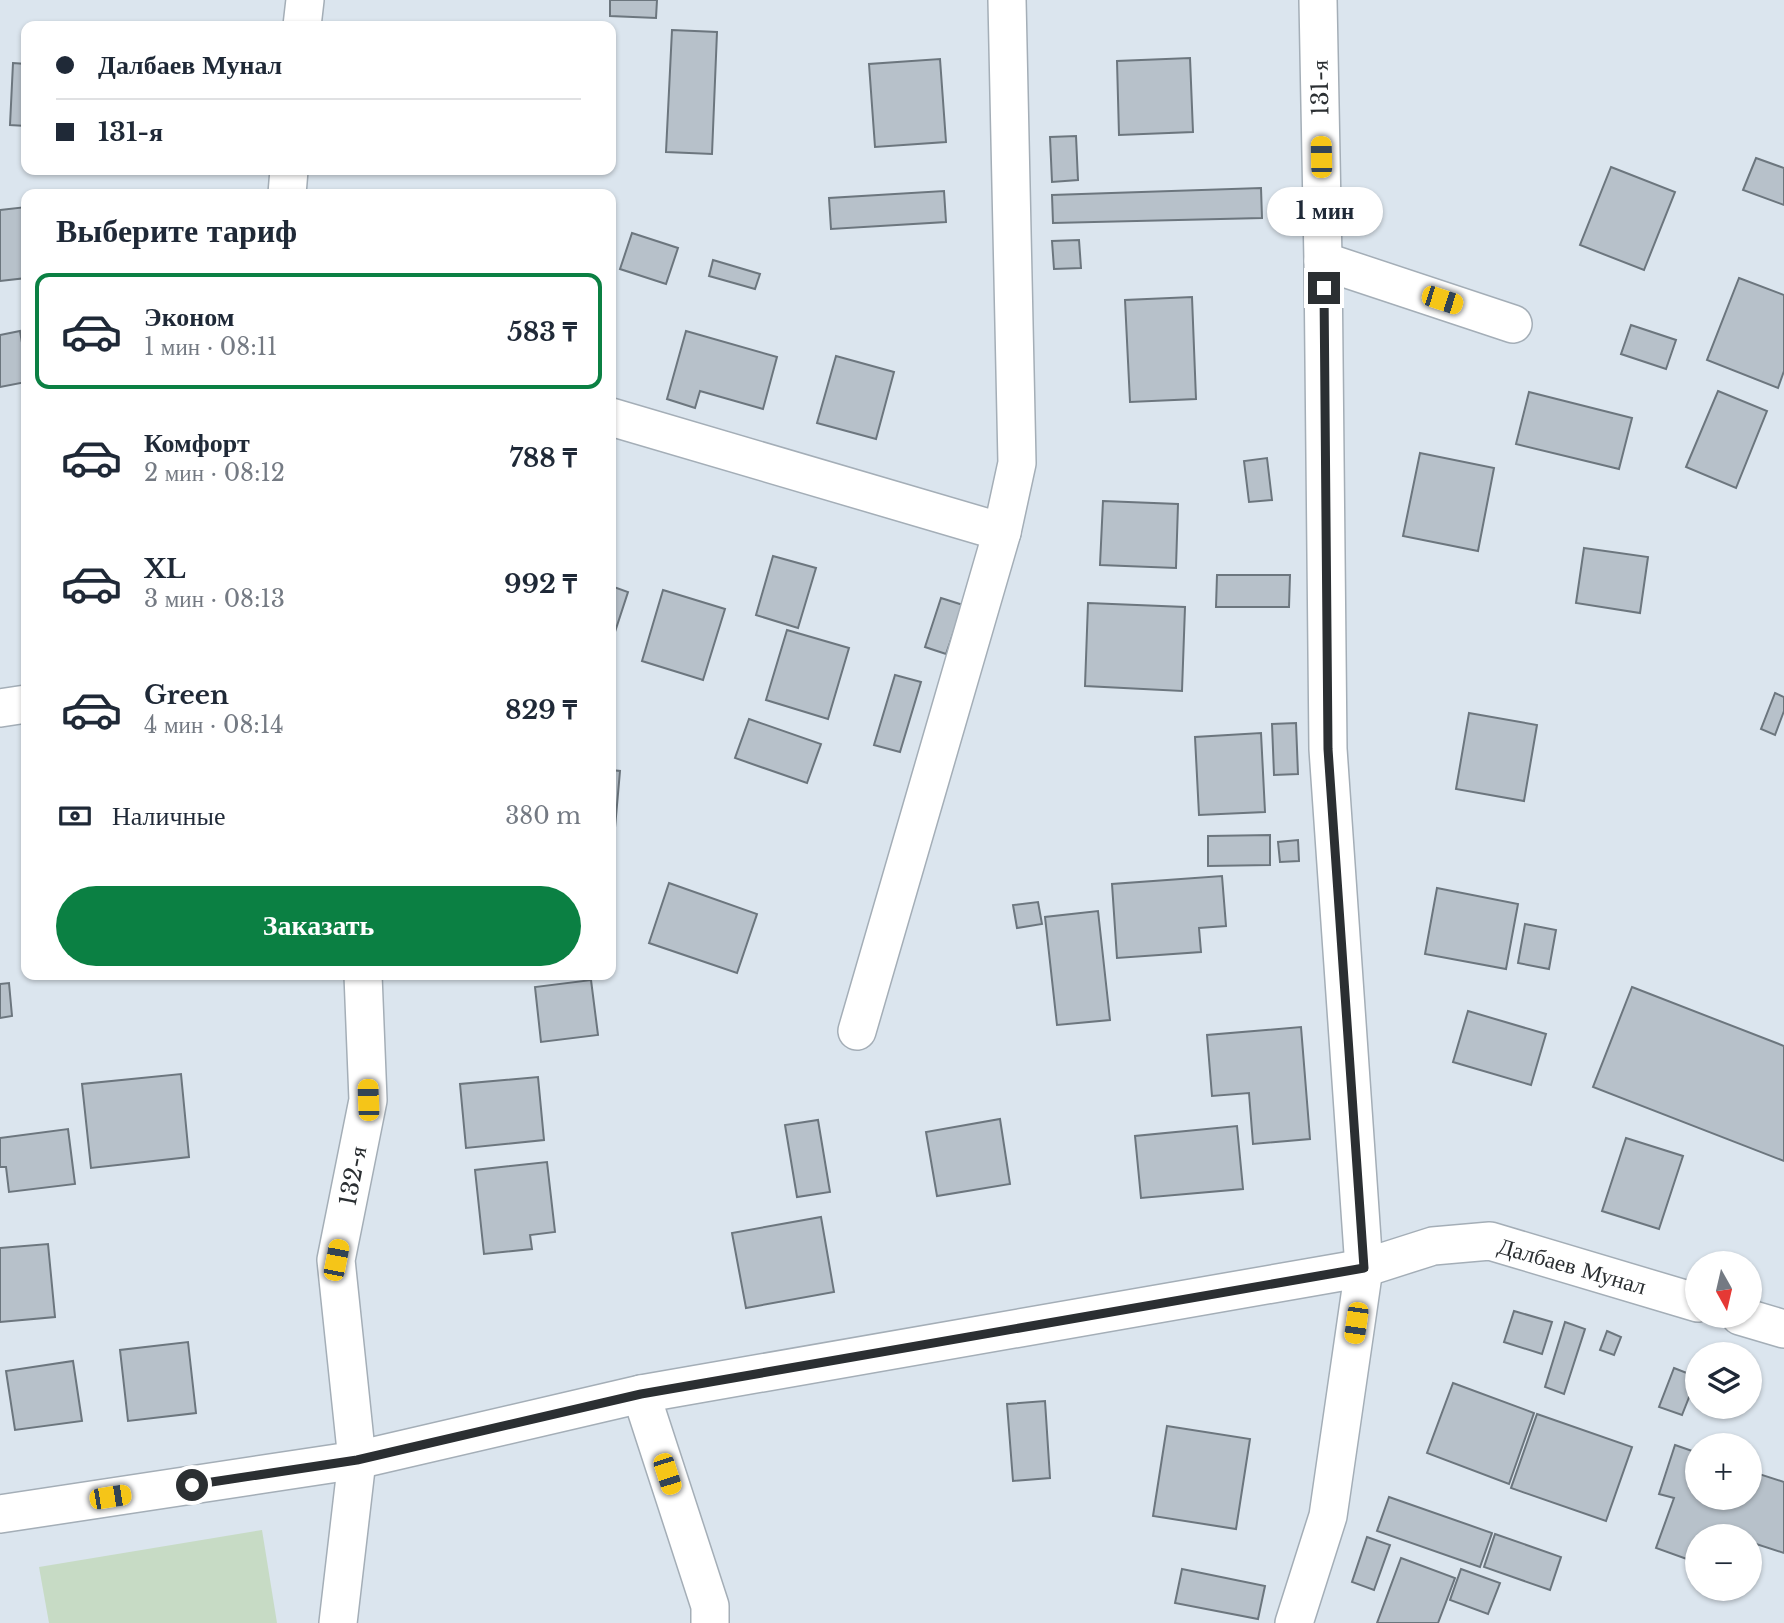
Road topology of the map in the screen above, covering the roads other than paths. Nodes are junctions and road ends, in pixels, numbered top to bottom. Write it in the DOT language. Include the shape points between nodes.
graph roads {
  1 [pos="305,0"];
  2 [pos="1007,0"];
  3 [pos="1318,0"];
  4 [pos="303,21"];
  5 [pos="1323,261"];
  6 [pos="1513,324"];
  7 [pos="616,418"];
  8 [pos="1002,532"];
  9 [pos="21,705"];
  10 [pos="0,708"];
  11 [pos="363,980"];
  12 [pos="857,1031"];
  13 [pos="1364,1268"];
  14 [pos="1685,1299"];
  15 [pos="1762,1322"];
  16 [pos="1784,1329"];
  17 [pos="641,1394"];
  18 [pos="357,1460"];
  19 [pos="0,1514"];
  20 [pos="338,1623"];
  21 [pos="710,1623"];
  22 [pos="1294,1623"];
  1 -- 4 [label="street"];
  2 -- 8 [label="street" via="1017,463"];
  3 -- 5 [label="street, 131-я"];
  5 -- 6 [label="street"];
  5 -- 13 [label="street, 131-я" via="1328,749"];
  7 -- 8 [label="street"];
  8 -- 12 [label="street"];
  9 -- 10 [label="street"];
  11 -- 18 [label="street, 132-я" via="368,1100 336,1260"];
  13 -- 14 [label="street, Далбаев Мунал" via="1433,1247 1490,1241"];
  13 -- 17 [label="street, Далбаев Мунал"];
  13 -- 22 [label="street, 131-я" via="1328,1516"];
  15 -- 16 [label="street"];
  17 -- 18 [label="street, Далбаев Мунал"];
  17 -- 21 [label="street" via="710,1606"];
  18 -- 19 [label="street, Далбаев Мунал"];
  18 -- 20 [label="street, 132-я"];
}
